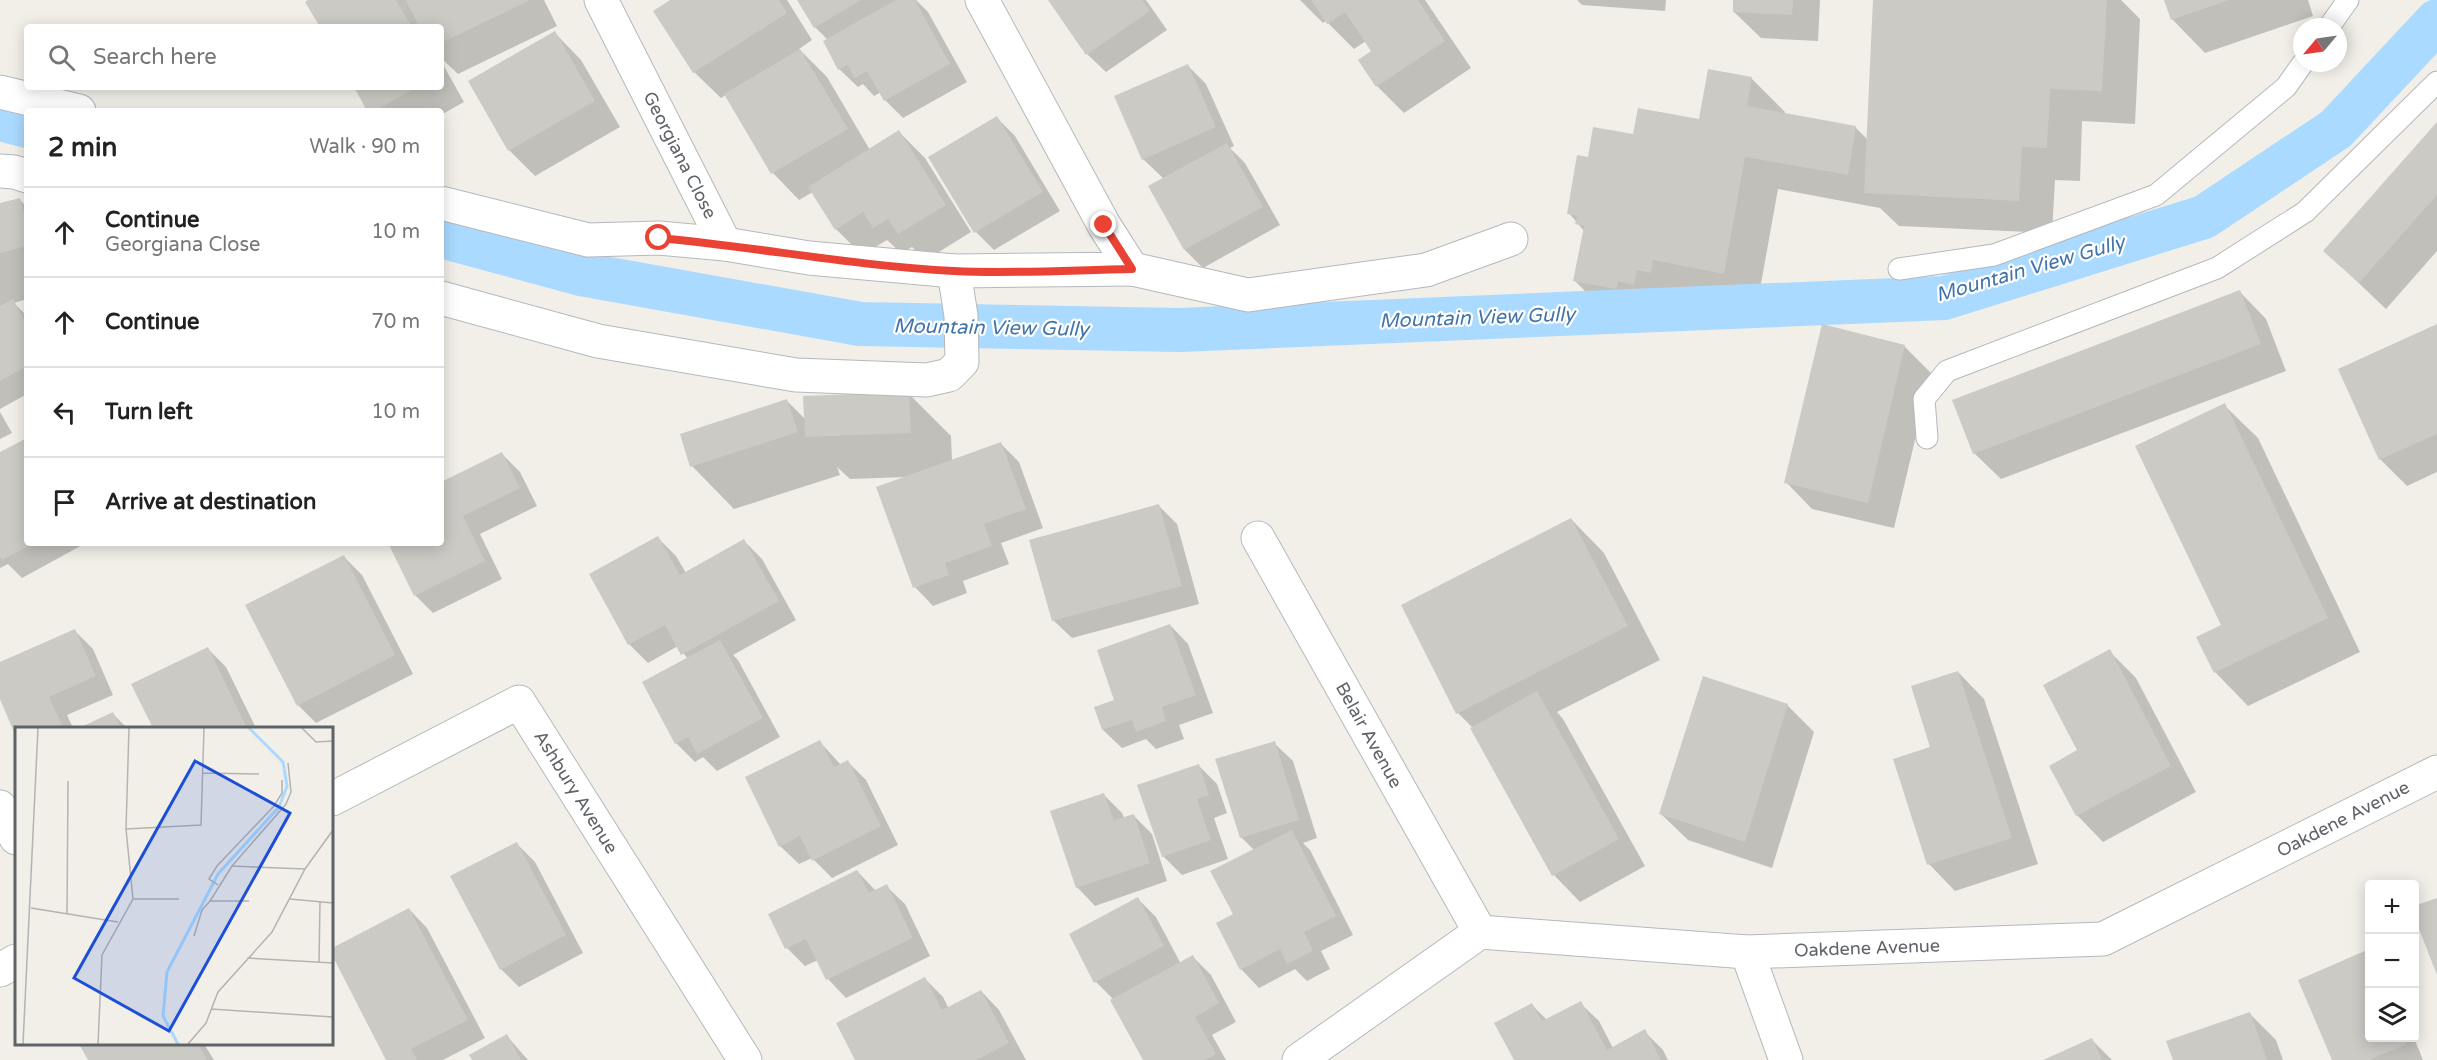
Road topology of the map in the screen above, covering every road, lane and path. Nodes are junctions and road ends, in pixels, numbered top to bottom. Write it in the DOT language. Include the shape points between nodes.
graph roads {
  1 [pos="601,0"];
  2 [pos="982,0"];
  3 [pos="2348,0"];
  4 [pos="2335,18"];
  5 [pos="2297,72"];
  6 [pos="2437,82"];
  7 [pos="0,92"];
  8 [pos="67,108"];
  9 [pos="0,171"];
  10 [pos="24,175"];
  11 [pos="444,203"];
  12 [pos="1511,238"];
  13 [pos="725,244"];
  14 [pos="1132,269"];
  15 [pos="1899,269"];
  16 [pos="954,271"];
  17 [pos="444,299"];
  18 [pos="1927,438"];
  19 [pos="1258,538"];
  20 [pos="2437,772"];
  21 [pos="333,798"];
  22 [pos="0,807"];
  23 [pos="15,836"];
  24 [pos="1480,933"];
  25 [pos="1747,952"];
  26 [pos="15,962"];
  27 [pos="0,970"];
  28 [pos="745,1060"];
  29 [pos="1299,1060"];
  30 [pos="1786,1060"];
  1 -- 13 [label="street, Georgiana Close"];
  2 -- 14 [label="street" via="1104,225"];
  3 -- 4 [label="lane"];
  5 -- 15 [label="lane" via="2286,87 2156,195 1994,255"];
  6 -- 18 [label="lane" via="2306,212 2217,268 1947,371 1924,399"];
  7 -- 8 [label="street"];
  9 -- 10 [label="street"];
  11 -- 13 [label="street, Georgiana Close" via="588,240 659,238"];
  12 -- 14 [label="street" via="1426,270 1248,295"];
  13 -- 16 [label="street" via="809,258"];
  14 -- 16 [label="street"];
  16 -- 17 [label="street" via="961,316 962,362 948,375 927,380 796,375 598,341"];
  19 -- 24 [label="street, Belair Avenue"];
  20 -- 25 [label="street, Oakdene Avenue" via="2103,939"];
  21 -- 28 [label="street, Ashbury Avenue" via="519,702"];
  22 -- 23 [label="street"];
  24 -- 25 [label="street, Oakdene Avenue"];
  24 -- 29 [label="street"];
  25 -- 30 [label="street"];
  26 -- 27 [label="street"];
}
